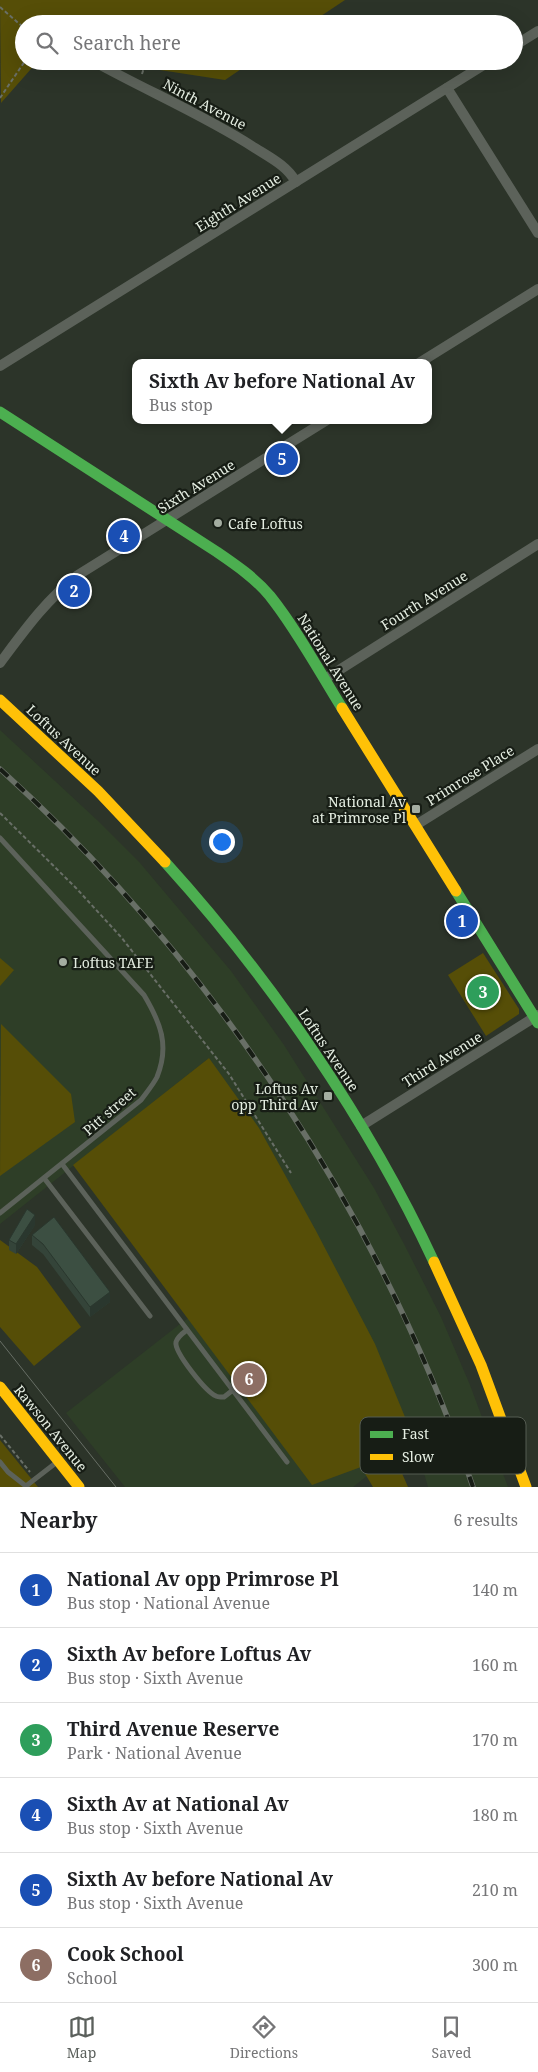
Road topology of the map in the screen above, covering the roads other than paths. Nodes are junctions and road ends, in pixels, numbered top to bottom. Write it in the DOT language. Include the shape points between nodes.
graph roads {
  1 [pos="538,31"];
  2 [pos="523,40"];
  3 [pos="110,70"];
  4 [pos="476,70"];
  5 [pos="447,88"];
  6 [pos="296,182"];
  7 [pos="538,233"];
  8 [pos="538,289"];
  9 [pos="425,359"];
  10 [pos="0,366"];
  11 [pos="0,412"];
  12 [pos="321,424"];
  13 [pos="167,520"];
  14 [pos="538,544"];
  15 [pos="0,663"];
  16 [pos="324,679"];
  17 [pos="0,700"];
  18 [pos="538,749"];
  19 [pos="416,826"];
  20 [pos="0,838"];
  21 [pos="537,1019"];
  22 [pos="362,1126"];
  23 [pos="62,1164"];
  24 [pos="44,1178"];
  25 [pos="0,1213"];
  26 [pos="150,1316"];
  27 [pos="187,1330"];
  28 [pos="0,1388"];
  29 [pos="233,1390"];
  30 [pos="501,1417"];
  31 [pos="59,1460"];
  32 [pos="0,1462"];
  33 [pos="287,1462"];
  34 [pos="521,1474"];
  35 [pos="78,1486"];
  36 [pos="26,1487"];
  37 [pos="526,1487"];
  1 -- 2 [label="street"];
  3 -- 6 [label="street, Ninth Avenue" via="232,133 282,165"];
  4 -- 5 [label="street, Eighth Avenue"];
  5 -- 6 [label="street, Eighth Avenue"];
  5 -- 7 [label="street"];
  6 -- 10 [label="street, Eighth Avenue"];
  8 -- 9 [label="street"];
  11 -- 13 [label="street, National Avenue"];
  12 -- 13 [label="street, Sixth Avenue"];
  13 -- 15 [label="street, Sixth Avenue" via="58,591 41,608"];
  13 -- 16 [label="street, National Avenue" via="249,574 269,595"];
  14 -- 16 [label="street, Fourth Avenue"];
  16 -- 19 [label="street, National Avenue"];
  17 -- 22 [label="street, Loftus Avenue" via="129,823 196,898 292,1021"];
  18 -- 19 [label="street, Primrose Place"];
  19 -- 21 [label="street, National Avenue"];
  20 -- 23 [label="lane, Pitt street" via="144,995 159,1021 164,1047 157,1077 141,1100"];
  21 -- 22 [label="street, Third Avenue"];
  22 -- 30 [label="street, Loftus Avenue" via="465,1326"];
  23 -- 24 [label="lane, Pitt street"];
  23 -- 27 [label="lane"];
  24 -- 25 [label="lane, Pitt street"];
  24 -- 26 [label="lane"];
  27 -- 29 [label="lane"];
  27 -- 29 [label="lane" via="176,1342 178,1352 207,1390 224,1397"];
  28 -- 31 [label="street, Rawson Avenue"];
  29 -- 33 [label="lane"];
  31 -- 35 [label="street, Rawson Avenue"];
  31 -- 36 [label="lane"];
  32 -- 36 [label="lane"];
  34 -- 37 [label="street, Loftus Avenue"];
}
